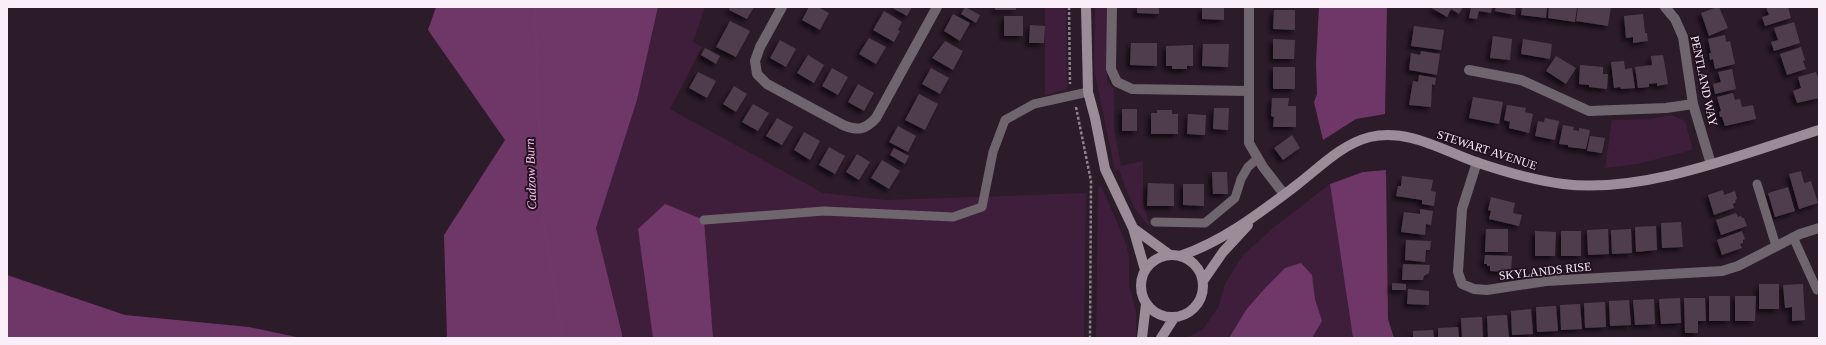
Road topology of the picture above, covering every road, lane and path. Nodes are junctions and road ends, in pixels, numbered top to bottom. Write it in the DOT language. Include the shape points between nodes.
graph roads {
  1 [pos="782,7"];
  2 [pos="937,7"];
  3 [pos="1069,7"];
  4 [pos="1086,7"];
  5 [pos="1112,7"];
  6 [pos="1249,7"];
  7 [pos="1664,7"];
  8 [pos="1470,70"];
  9 [pos="1248,91"];
  10 [pos="1088,92"];
  11 [pos="1073,94"];
  12 [pos="1693,104"];
  13 [pos="1819,130"];
  14 [pos="1258,158"];
  15 [pos="1477,162"];
  16 [pos="1711,164"];
  17 [pos="1757,184"];
  18 [pos="1284,194"];
  19 [pos="1261,212"];
  20 [pos="704,220"];
  21 [pos="1155,222"];
  22 [pos="1133,228"];
  23 [pos="1819,228"];
  24 [pos="1793,238"];
  25 [pos="1776,246"];
  26 [pos="1175,255"];
  27 [pos="1145,270"];
  28 [pos="1203,281"];
  29 [pos="1817,290"];
  30 [pos="1146,304"];
  31 [pos="1174,318"];
  32 [pos="1090,338"];
  33 [pos="1142,338"];
  34 [pos="1161,338"];
  1 -- 2 [label="street" via="760,47 755,61 757,74 767,84 842,125 862,129 876,118"];
  3 -- 11 [label="path" via="1070,82"];
  4 -- 10 [label="street"];
  5 -- 9 [label="street" via="1111,69 1117,82 1132,89"];
  6 -- 9 [label="street"];
  7 -- 12 [label="street, PENTLAND WAY" via="1675,19 1683,37"];
  8 -- 12 [label="street" via="1521,80 1589,111 1666,108"];
  9 -- 14 [label="street" via="1248,143"];
  10 -- 11 [label="lane"];
  10 -- 22 [label="street" via="1105,169"];
  11 -- 20 [label="lane" via="1034,104 1005,120 993,152 982,207 953,217 824,211"];
  11 -- 32 [label="path" via="1091,181"];
  12 -- 16 [label="street, PENTLAND WAY"];
  13 -- 16 [label="street, STEWART AVENUE"];
  14 -- 18 [label="street"];
  14 -- 21 [label="lane" via="1241,178 1235,198 1204,223"];
  15 -- 16 [label="street, STEWART AVENUE" via="1532,180 1596,186 1663,177"];
  15 -- 18 [label="street, STEWART AVENUE" via="1413,138 1391,134 1349,145"];
  15 -- 25 [label="street, SKYLANDS RISE" via="1462,209 1458,272 1462,284 1474,290 1500,289 1546,281 1722,271 1738,266"];
  17 -- 25 [label="lane"];
  18 -- 19 [label="street, STEWART AVENUE"];
  19 -- 26 [label="street, STEWART AVENUE" via="1199,249"];
  19 -- 28 [label="street, STEWART AVENUE" via="1223,252"];
  22 -- 26 [label="street"];
  22 -- 27 [label="street"];
  23 -- 24 [label="street, SKYLANDS RISE"];
  24 -- 25 [label="street, SKYLANDS RISE"];
  24 -- 29 [label="lane"];
  26 -- 27 [label="street" via="1160,257 1151,262"];
  26 -- 28 [label="street" via="1189,260 1198,269"];
  27 -- 30 [label="street" via="1140,281 1141,293"];
  28 -- 31 [label="street" via="1201,298 1196,306 1190,312"];
  30 -- 31 [label="street" via="1153,312"];
  30 -- 33 [label="street"];
  31 -- 34 [label="street"];
}
